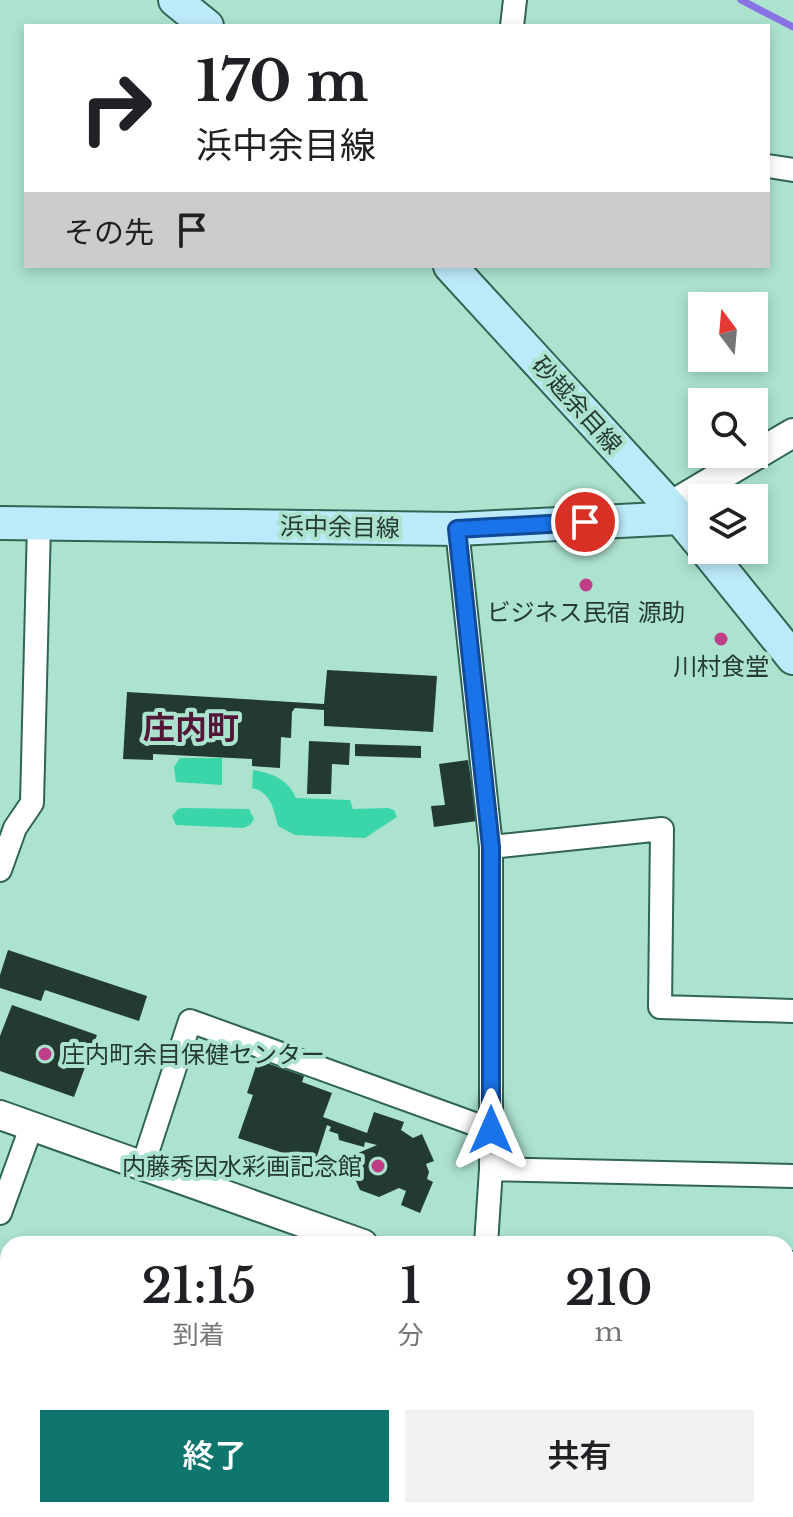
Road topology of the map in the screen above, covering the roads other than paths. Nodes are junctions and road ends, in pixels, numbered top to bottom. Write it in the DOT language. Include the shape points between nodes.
graph roads {
  1 [pos="175,0"];
  2 [pos="515,0"];
  3 [pos="205,24"];
  4 [pos="512,24"];
  5 [pos="770,166"];
  6 [pos="793,170"];
  7 [pos="452,268"];
  8 [pos="793,433"];
  9 [pos="675,512"];
  10 [pos="0,523"];
  11 [pos="39,524"];
  12 [pos="688,528"];
  13 [pos="457,529"];
  14 [pos="717,564"];
  15 [pos="793,658"];
  16 [pos="491,847"];
  17 [pos="0,870"];
  18 [pos="793,1011"];
  19 [pos="0,1115"];
  20 [pos="32,1125"];
  21 [pos="491,1130"];
  22 [pos="143,1165"];
  23 [pos="491,1169"];
  24 [pos="793,1176"];
  25 [pos="0,1213"];
  26 [pos="341,1236"];
  27 [pos="487,1236"];
  1 -- 3 [label="main road"];
  2 -- 4 [label="street"];
  5 -- 6 [label="street"];
  7 -- 9 [label="main road, 砂越余目線"];
  8 -- 9 [label="street"];
  9 -- 12 [label="main road, 砂越余目線"];
  9 -- 13 [label="main road, 浜中余目線"];
  10 -- 11 [label="main road, 浜中余目線"];
  11 -- 13 [label="main road, 浜中余目線"];
  11 -- 17 [label="street" via="32,803 15,828"];
  13 -- 16 [label="street"];
  14 -- 15 [label="main road"];
  16 -- 18 [label="street" via="662,829 660,1007"];
  16 -- 21 [label="street"];
  19 -- 20 [label="street"];
  20 -- 22 [label="street"];
  20 -- 25 [label="street"];
  21 -- 22 [label="street" via="190,1021"];
  21 -- 23 [label="street"];
  22 -- 26 [label="street"];
  23 -- 24 [label="street"];
  23 -- 27 [label="street"];
}
